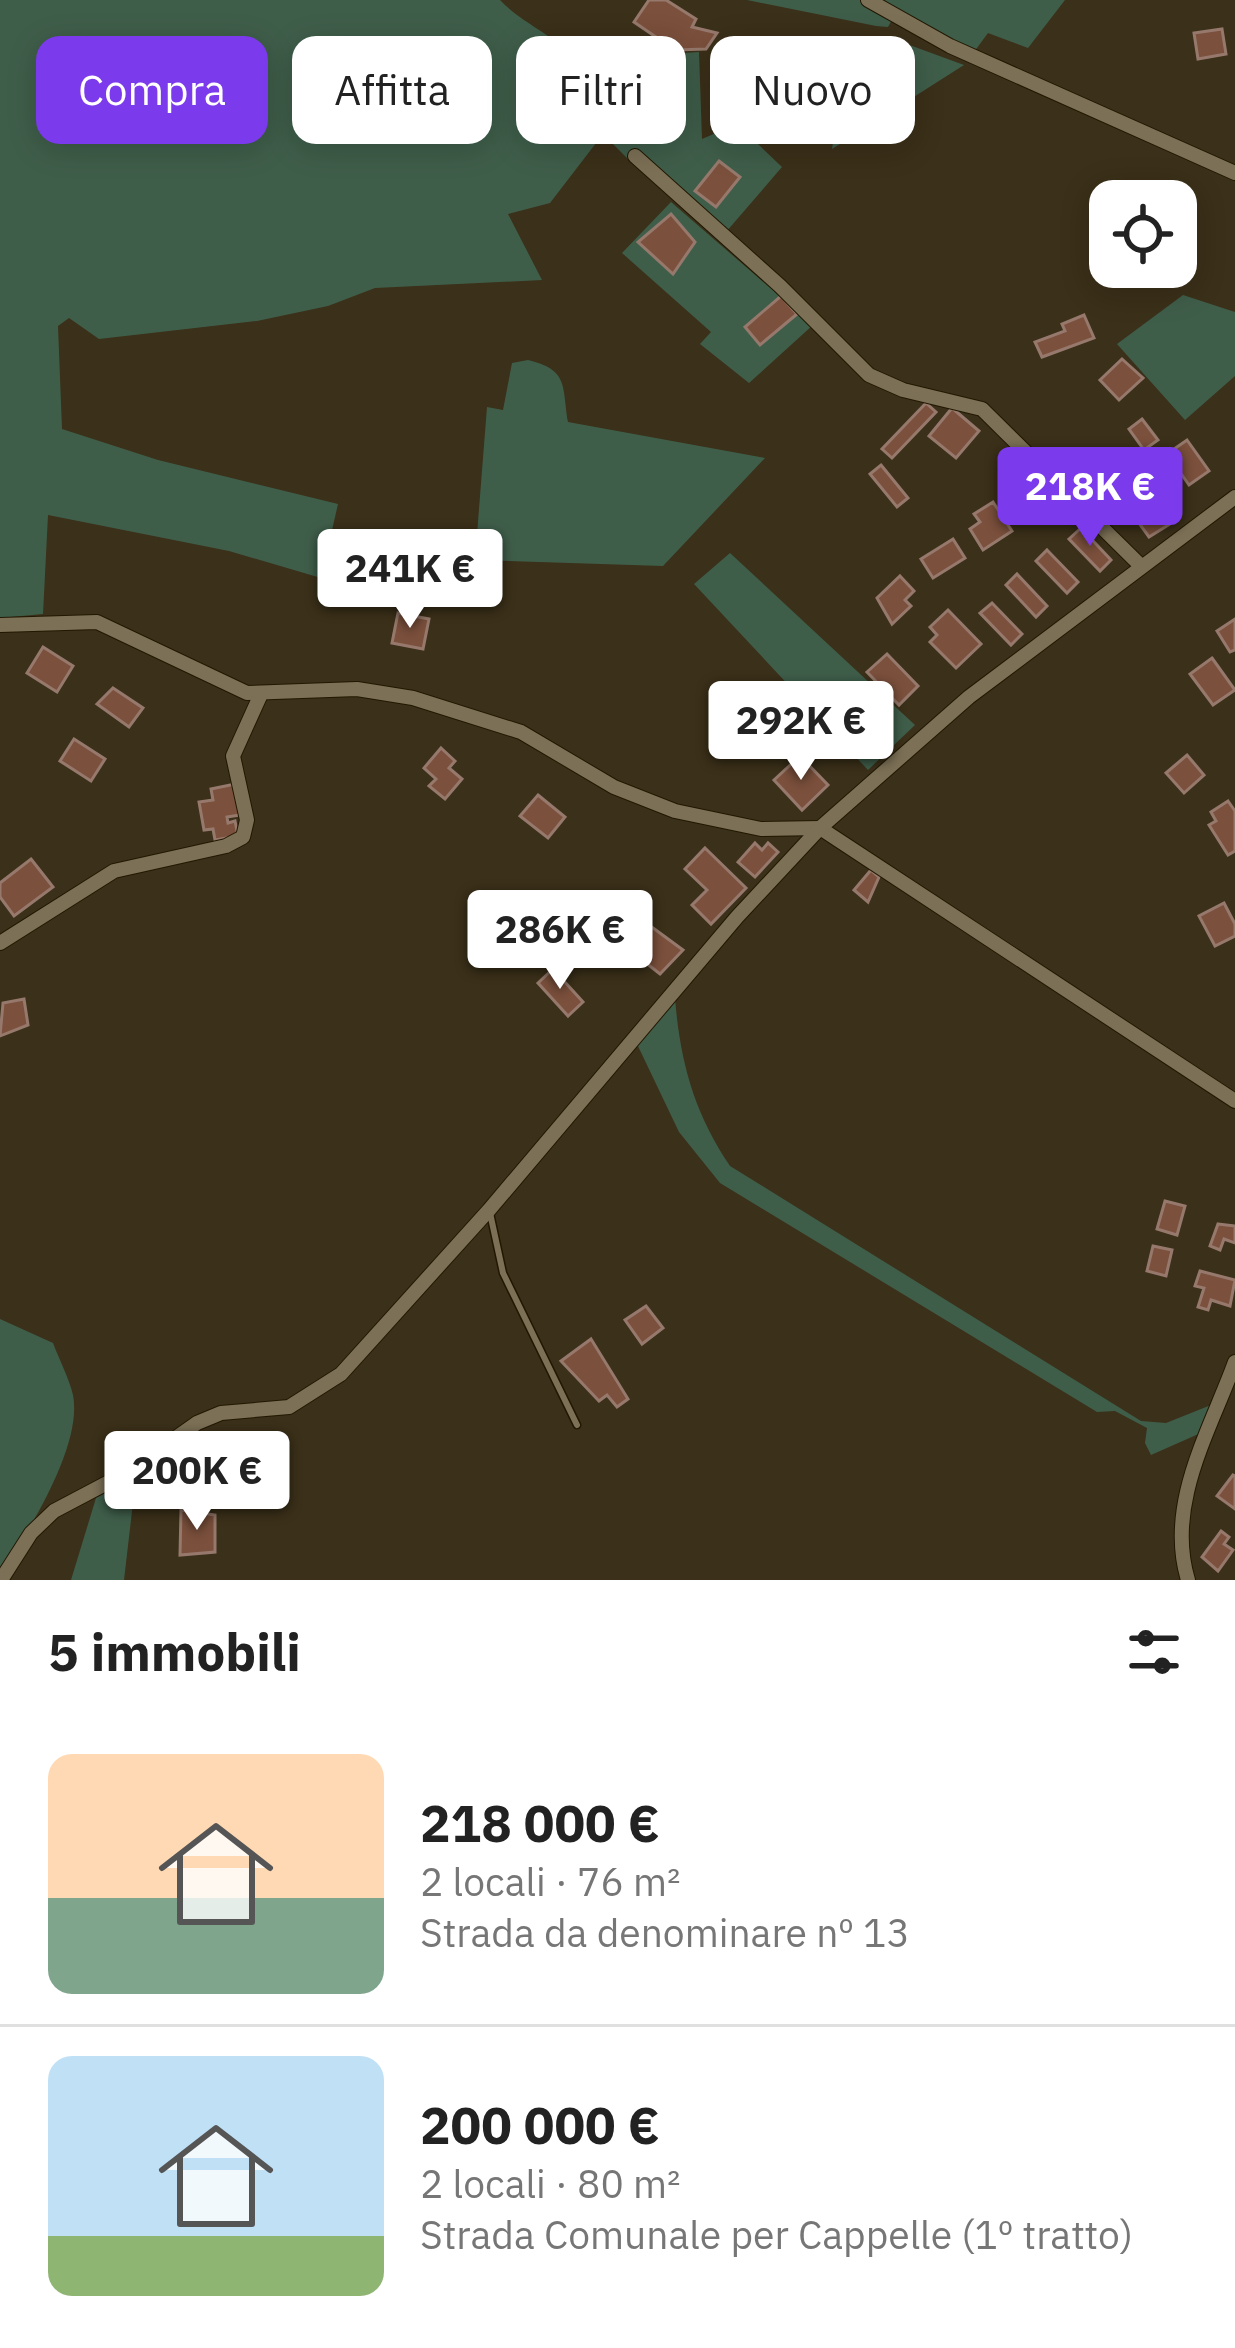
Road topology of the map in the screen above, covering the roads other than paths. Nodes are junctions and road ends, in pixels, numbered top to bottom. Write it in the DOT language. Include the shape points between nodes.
graph roads {
  1 [pos="868,0"];
  2 [pos="635,156"];
  3 [pos="1235,173"];
  4 [pos="1235,497"];
  5 [pos="1139,565"];
  6 [pos="0,625"];
  7 [pos="261,694"];
  8 [pos="820,828"];
  9 [pos="0,943"];
  10 [pos="1235,1101"];
  11 [pos="489,1210"];
  12 [pos="1234,1368"];
  13 [pos="577,1425"];
  14 [pos="1,1580"];
  15 [pos="1188,1580"];
  1 -- 3 [label="street" via="941,42"];
  2 -- 5 [label="street" via="868,375 985,411"];
  4 -- 5 [label="street"];
  5 -- 8 [label="street"];
  6 -- 7 [label="street" via="97,622 221,684"];
  7 -- 8 [label="street" via="357,689 404,696 521,732 614,787 675,811 754,828"];
  7 -- 9 [label="street" via="233,756 247,820 243,837 114,871"];
  8 -- 10 [label="street"];
  8 -- 11 [label="street"];
  11 -- 13 [label="lane" via="503,1273"];
  11 -- 14 [label="street" via="324,1388 289,1407 197,1423 53,1511"];
  12 -- 15 [label="street" via="1186,1492"];
}
